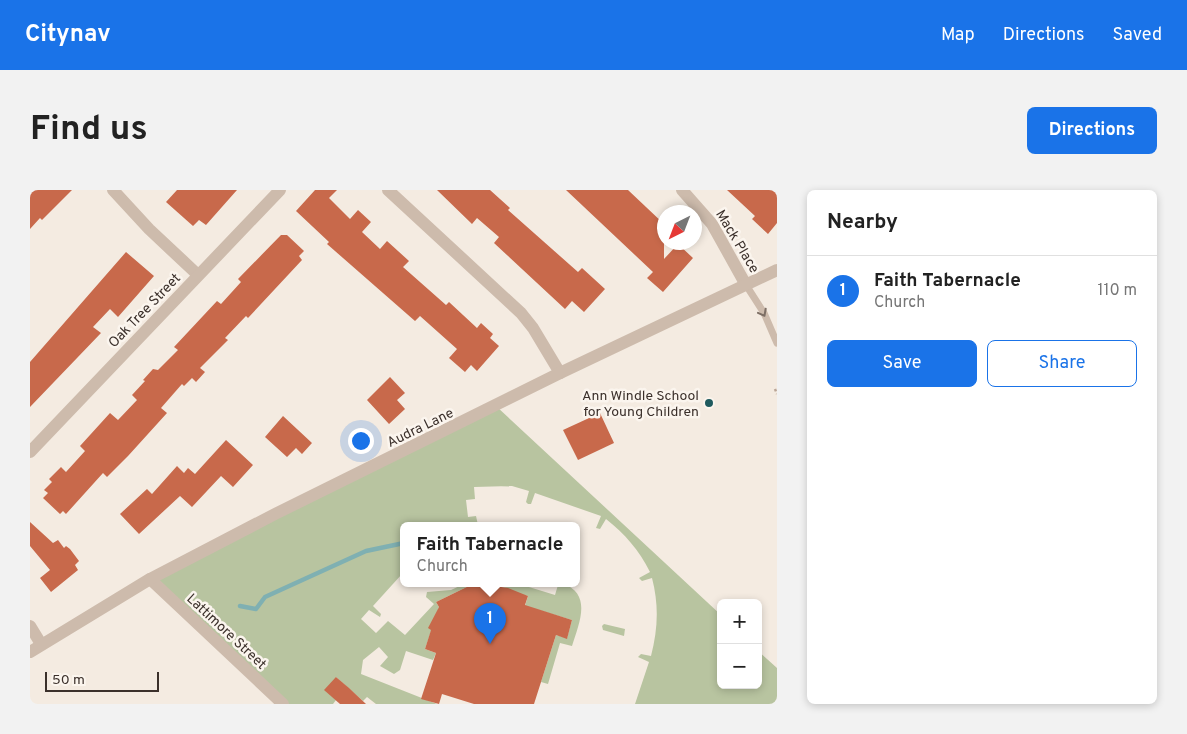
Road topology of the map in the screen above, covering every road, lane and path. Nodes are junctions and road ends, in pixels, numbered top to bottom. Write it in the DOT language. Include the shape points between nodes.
graph roads {
  1 [pos="113,190"];
  2 [pos="280,190"];
  3 [pos="388,190"];
  4 [pos="682,190"];
  5 [pos="777,270"];
  6 [pos="198,275"];
  7 [pos="746,286"];
  8 [pos="777,343"];
  9 [pos="560,373"];
  10 [pos="774,389"];
  11 [pos="777,394"];
  12 [pos="30,452"];
  13 [pos="150,579"];
  14 [pos="30,626"];
  15 [pos="42,644"];
  16 [pos="30,652"];
  17 [pos="283,704"];
  1 -- 6 [label="street" via="149,230"];
  2 -- 6 [label="street, Oak Tree Street"];
  3 -- 9 [label="street" via="521,313"];
  4 -- 7 [label="street, Mack Place" via="712,224"];
  5 -- 7 [label="street, Audra Lane"];
  6 -- 12 [label="street, Oak Tree Street"];
  7 -- 8 [label="lane, one-way" via="764,313"];
  7 -- 9 [label="street, Audra Lane"];
  9 -- 13 [label="street, Audra Lane"];
  10 -- 11 [label="path"];
  13 -- 15 [label="street, Audra Lane"];
  13 -- 17 [label="street, Lattimore Street"];
  14 -- 15 [label="street"];
  15 -- 16 [label="street, Audra Lane"];
}
